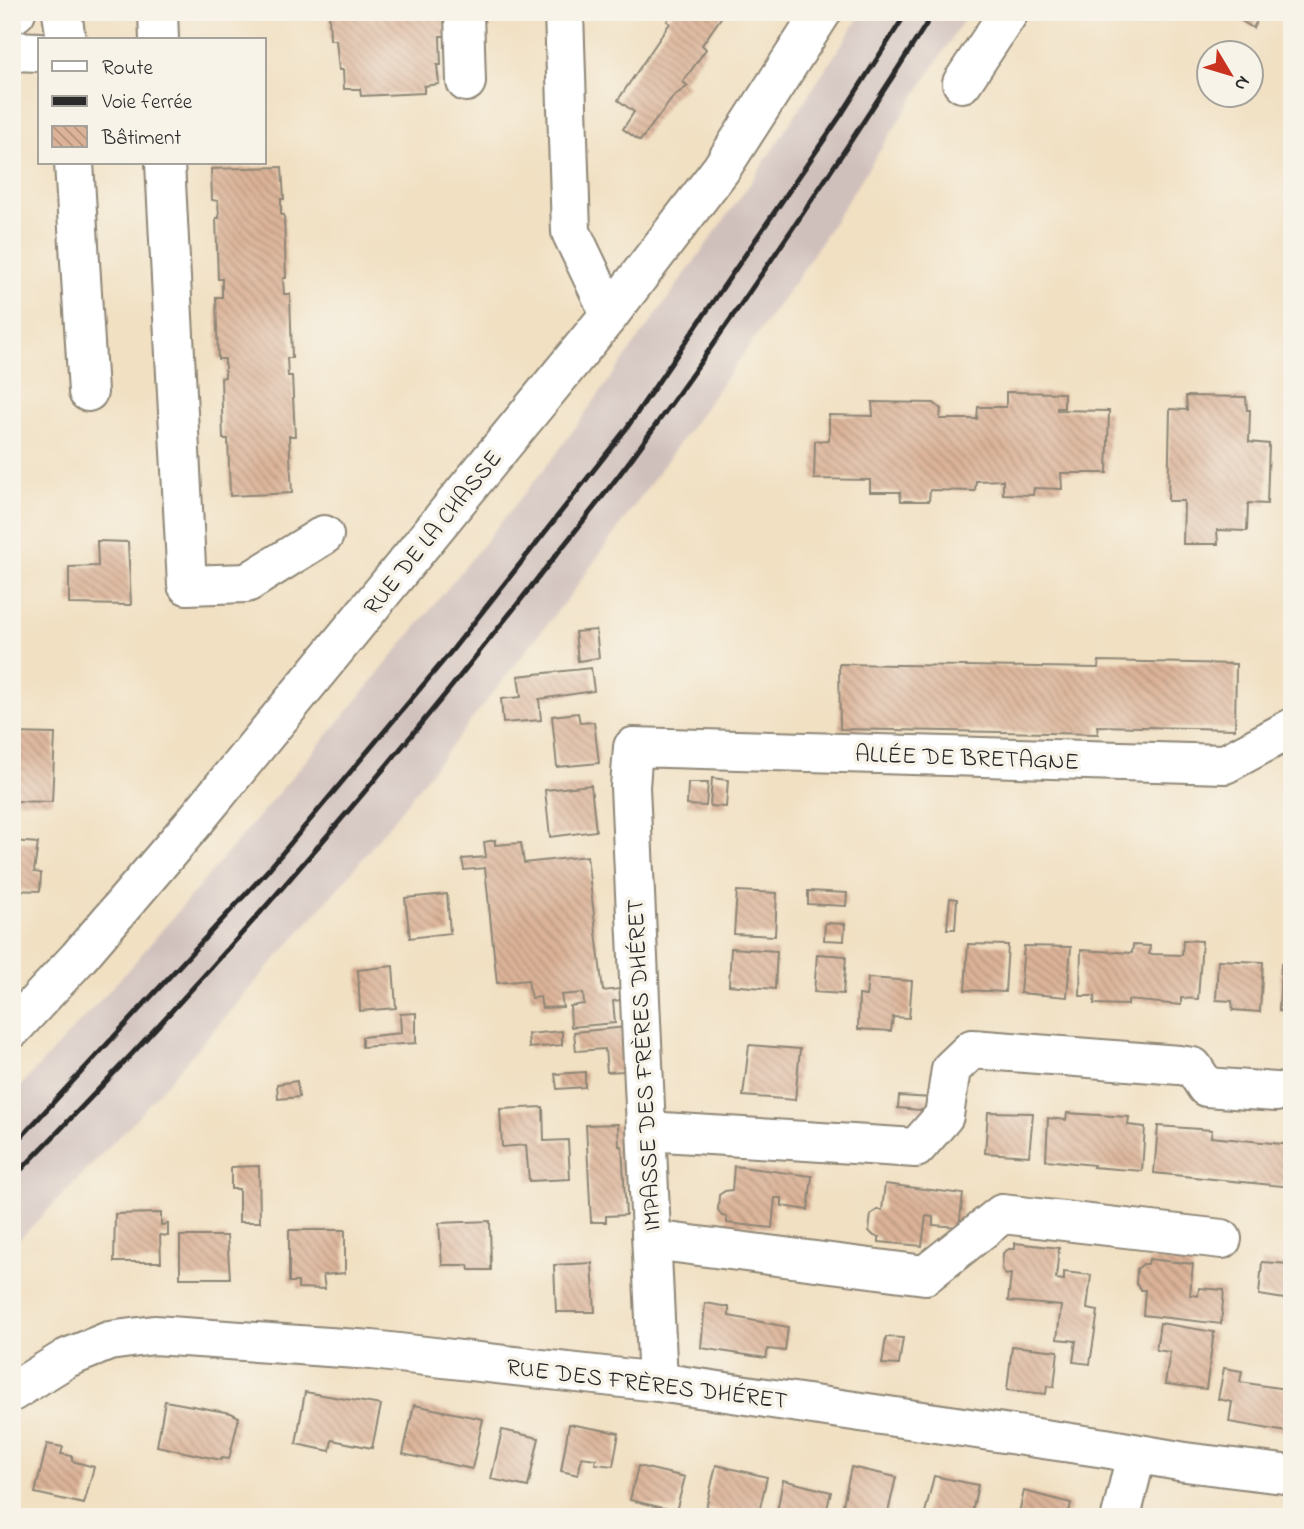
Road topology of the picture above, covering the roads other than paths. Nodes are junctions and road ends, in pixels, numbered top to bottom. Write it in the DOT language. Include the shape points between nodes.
graph roads {
  1 [pos="62,12"];
  2 [pos="158,12"];
  3 [pos="464,12"];
  4 [pos="564,12"];
  5 [pos="822,12"];
  6 [pos="1009,12"];
  7 [pos="66,38"];
  8 [pos="159,38"];
  9 [pos="12,51"];
  10 [pos="38,52"];
  11 [pos="466,82"];
  12 [pos="962,83"];
  13 [pos="74,164"];
  14 [pos="165,164"];
  15 [pos="610,314"];
  16 [pos="88,391"];
  17 [pos="324,535"];
  18 [pos="1292,728"];
  19 [pos="633,747"];
  20 [pos="12,1028"];
  21 [pos="1276,1092"];
  22 [pos="647,1131"];
  23 [pos="1222,1238"];
  24 [pos="652,1240"];
  25 [pos="658,1382"];
  26 [pos="12,1392"];
  27 [pos="1136,1455"];
  28 [pos="1292,1475"];
  29 [pos="1121,1517"];
  1 -- 7 [label="street"];
  2 -- 8 [label="street"];
  3 -- 11 [label="street"];
  4 -- 15 [label="street" via="571,232"];
  5 -- 15 [label="street, RUE DE LA CHASSE" via="721,169"];
  6 -- 12 [label="street"];
  9 -- 10 [label="street"];
  13 -- 16 [label="street"];
  14 -- 17 [label="street" via="187,585 247,583"];
  15 -- 20 [label="street, RUE DE LA CHASSE" via="195,821"];
  18 -- 19 [label="street, ALLÉE DE BRETAGNE" via="1225,764"];
  19 -- 22 [label="street, IMPASSE DES FRÈRES DHÉRET" via="630,787"];
  21 -- 22 [label="street" via="1206,1087 1193,1067 1180,1065 972,1049 951,1069 944,1116 916,1148"];
  22 -- 24 [label="street, IMPASSE DES FRÈRES DHÉRET"];
  23 -- 24 [label="street" via="1002,1214 925,1275"];
  24 -- 25 [label="street, IMPASSE DES FRÈRES DHÉRET"];
  25 -- 26 [label="street, RUE DES FRÈRES DHÉRET" via="372,1350 154,1335 109,1340 67,1358"];
  25 -- 27 [label="street, RUE DES FRÈRES DHÉRET"];
  27 -- 28 [label="street, RUE DES FRÈRES DHÉRET"];
  27 -- 29 [label="street"];
}
